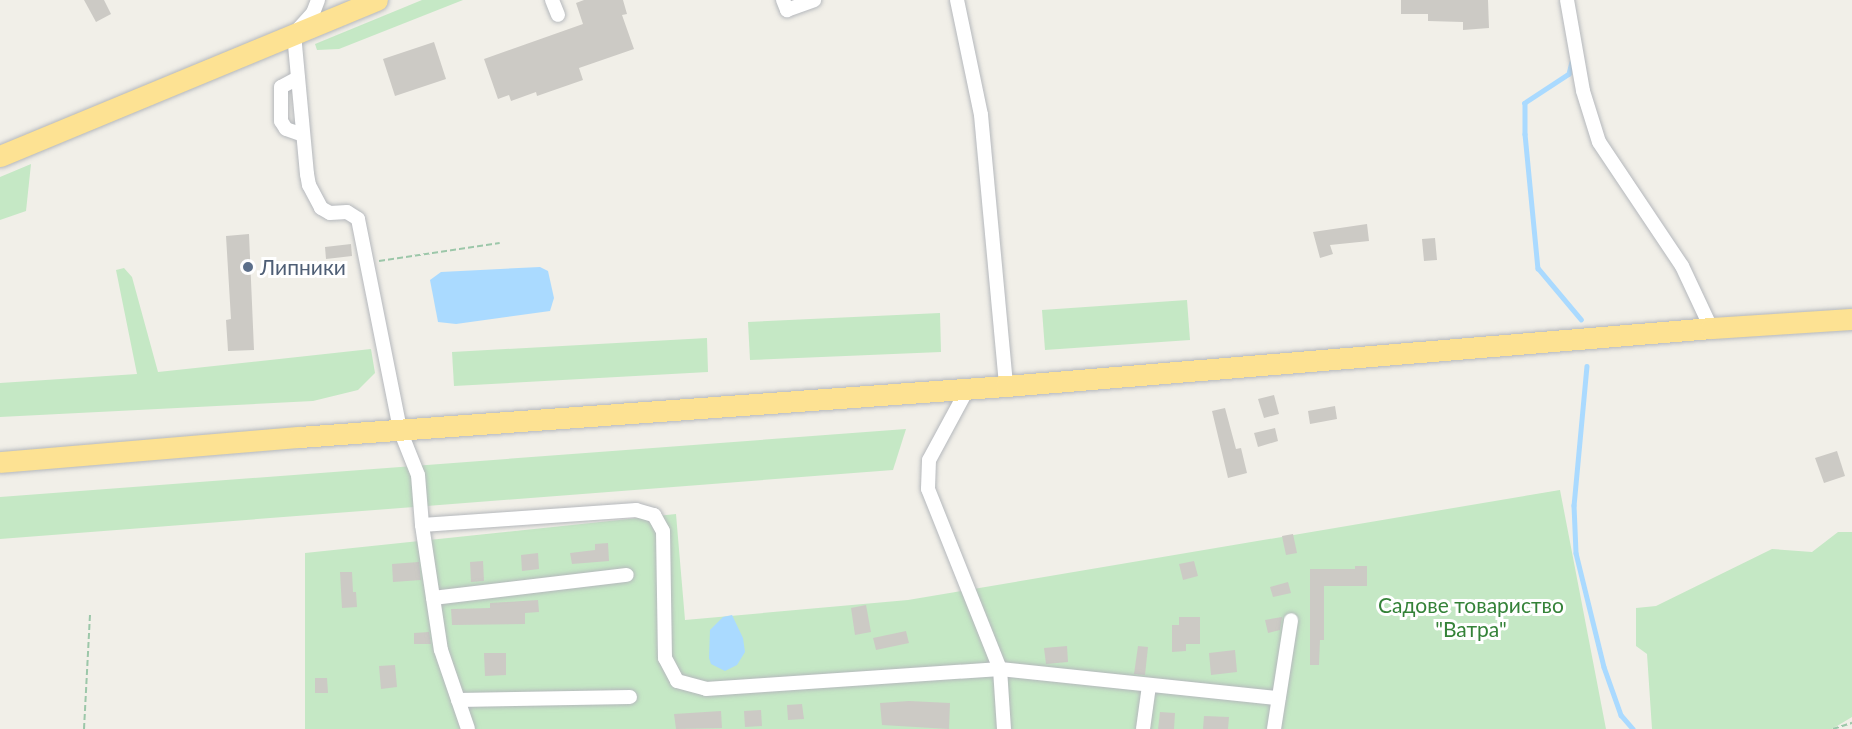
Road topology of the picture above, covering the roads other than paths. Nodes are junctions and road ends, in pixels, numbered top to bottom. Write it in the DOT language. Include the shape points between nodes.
graph roads {
  1 [pos="318,0"];
  2 [pos="552,0"];
  3 [pos="783,0"];
  4 [pos="814,0"];
  5 [pos="957,0"];
  6 [pos="1567,0"];
  7 [pos="361,2"];
  8 [pos="558,15"];
  9 [pos="294,34"];
  10 [pos="298,78"];
  11 [pos="303,135"];
  12 [pos="0,156"];
  13 [pos="1852,319"];
  14 [pos="1711,328"];
  15 [pos="1006,386"];
  16 [pos="968,388"];
  17 [pos="400,430"];
  18 [pos="0,462"];
  19 [pos="422,525"];
  20 [pos="627,575"];
  21 [pos="433,598"];
  22 [pos="1291,620"];
  23 [pos="1000,669"];
  24 [pos="1149,686"];
  25 [pos="630,697"];
  26 [pos="1278,698"];
  27 [pos="458,700"];
  28 [pos="468,729"];
  29 [pos="1004,729"];
  30 [pos="1143,729"];
  31 [pos="1274,729"];
  1 -- 9 [label="street" via="313,14"];
  2 -- 8 [label="street"];
  3 -- 4 [label="street" via="787,10"];
  5 -- 15 [label="street" via="981,115"];
  6 -- 14 [label="street" via="1583,92 1599,141 1682,266"];
  7 -- 9 [label="highway"];
  9 -- 10 [label="street"];
  9 -- 12 [label="highway"];
  10 -- 11 [label="street"];
  10 -- 11 [label="street" via="280,87 281,121 286,129"];
  11 -- 17 [label="street" via="307,174 321,208 330,213 347,212 358,219"];
  13 -- 14 [label="highway"];
  14 -- 15 [label="highway"];
  15 -- 16 [label="highway"];
  16 -- 17 [label="highway"];
  16 -- 23 [label="street" via="929,460 928,489"];
  17 -- 18 [label="highway"];
  17 -- 19 [label="street" via="418,475"];
  19 -- 21 [label="street"];
  19 -- 23 [label="street" via="636,510 654,515 663,531 665,658 677,681 706,689"];
  20 -- 21 [label="street"];
  21 -- 27 [label="street" via="441,650"];
  22 -- 26 [label="street"];
  23 -- 24 [label="street"];
  23 -- 29 [label="street"];
  24 -- 26 [label="street"];
  24 -- 30 [label="street"];
  25 -- 27 [label="street"];
  26 -- 31 [label="street"];
  27 -- 28 [label="street"];
}
